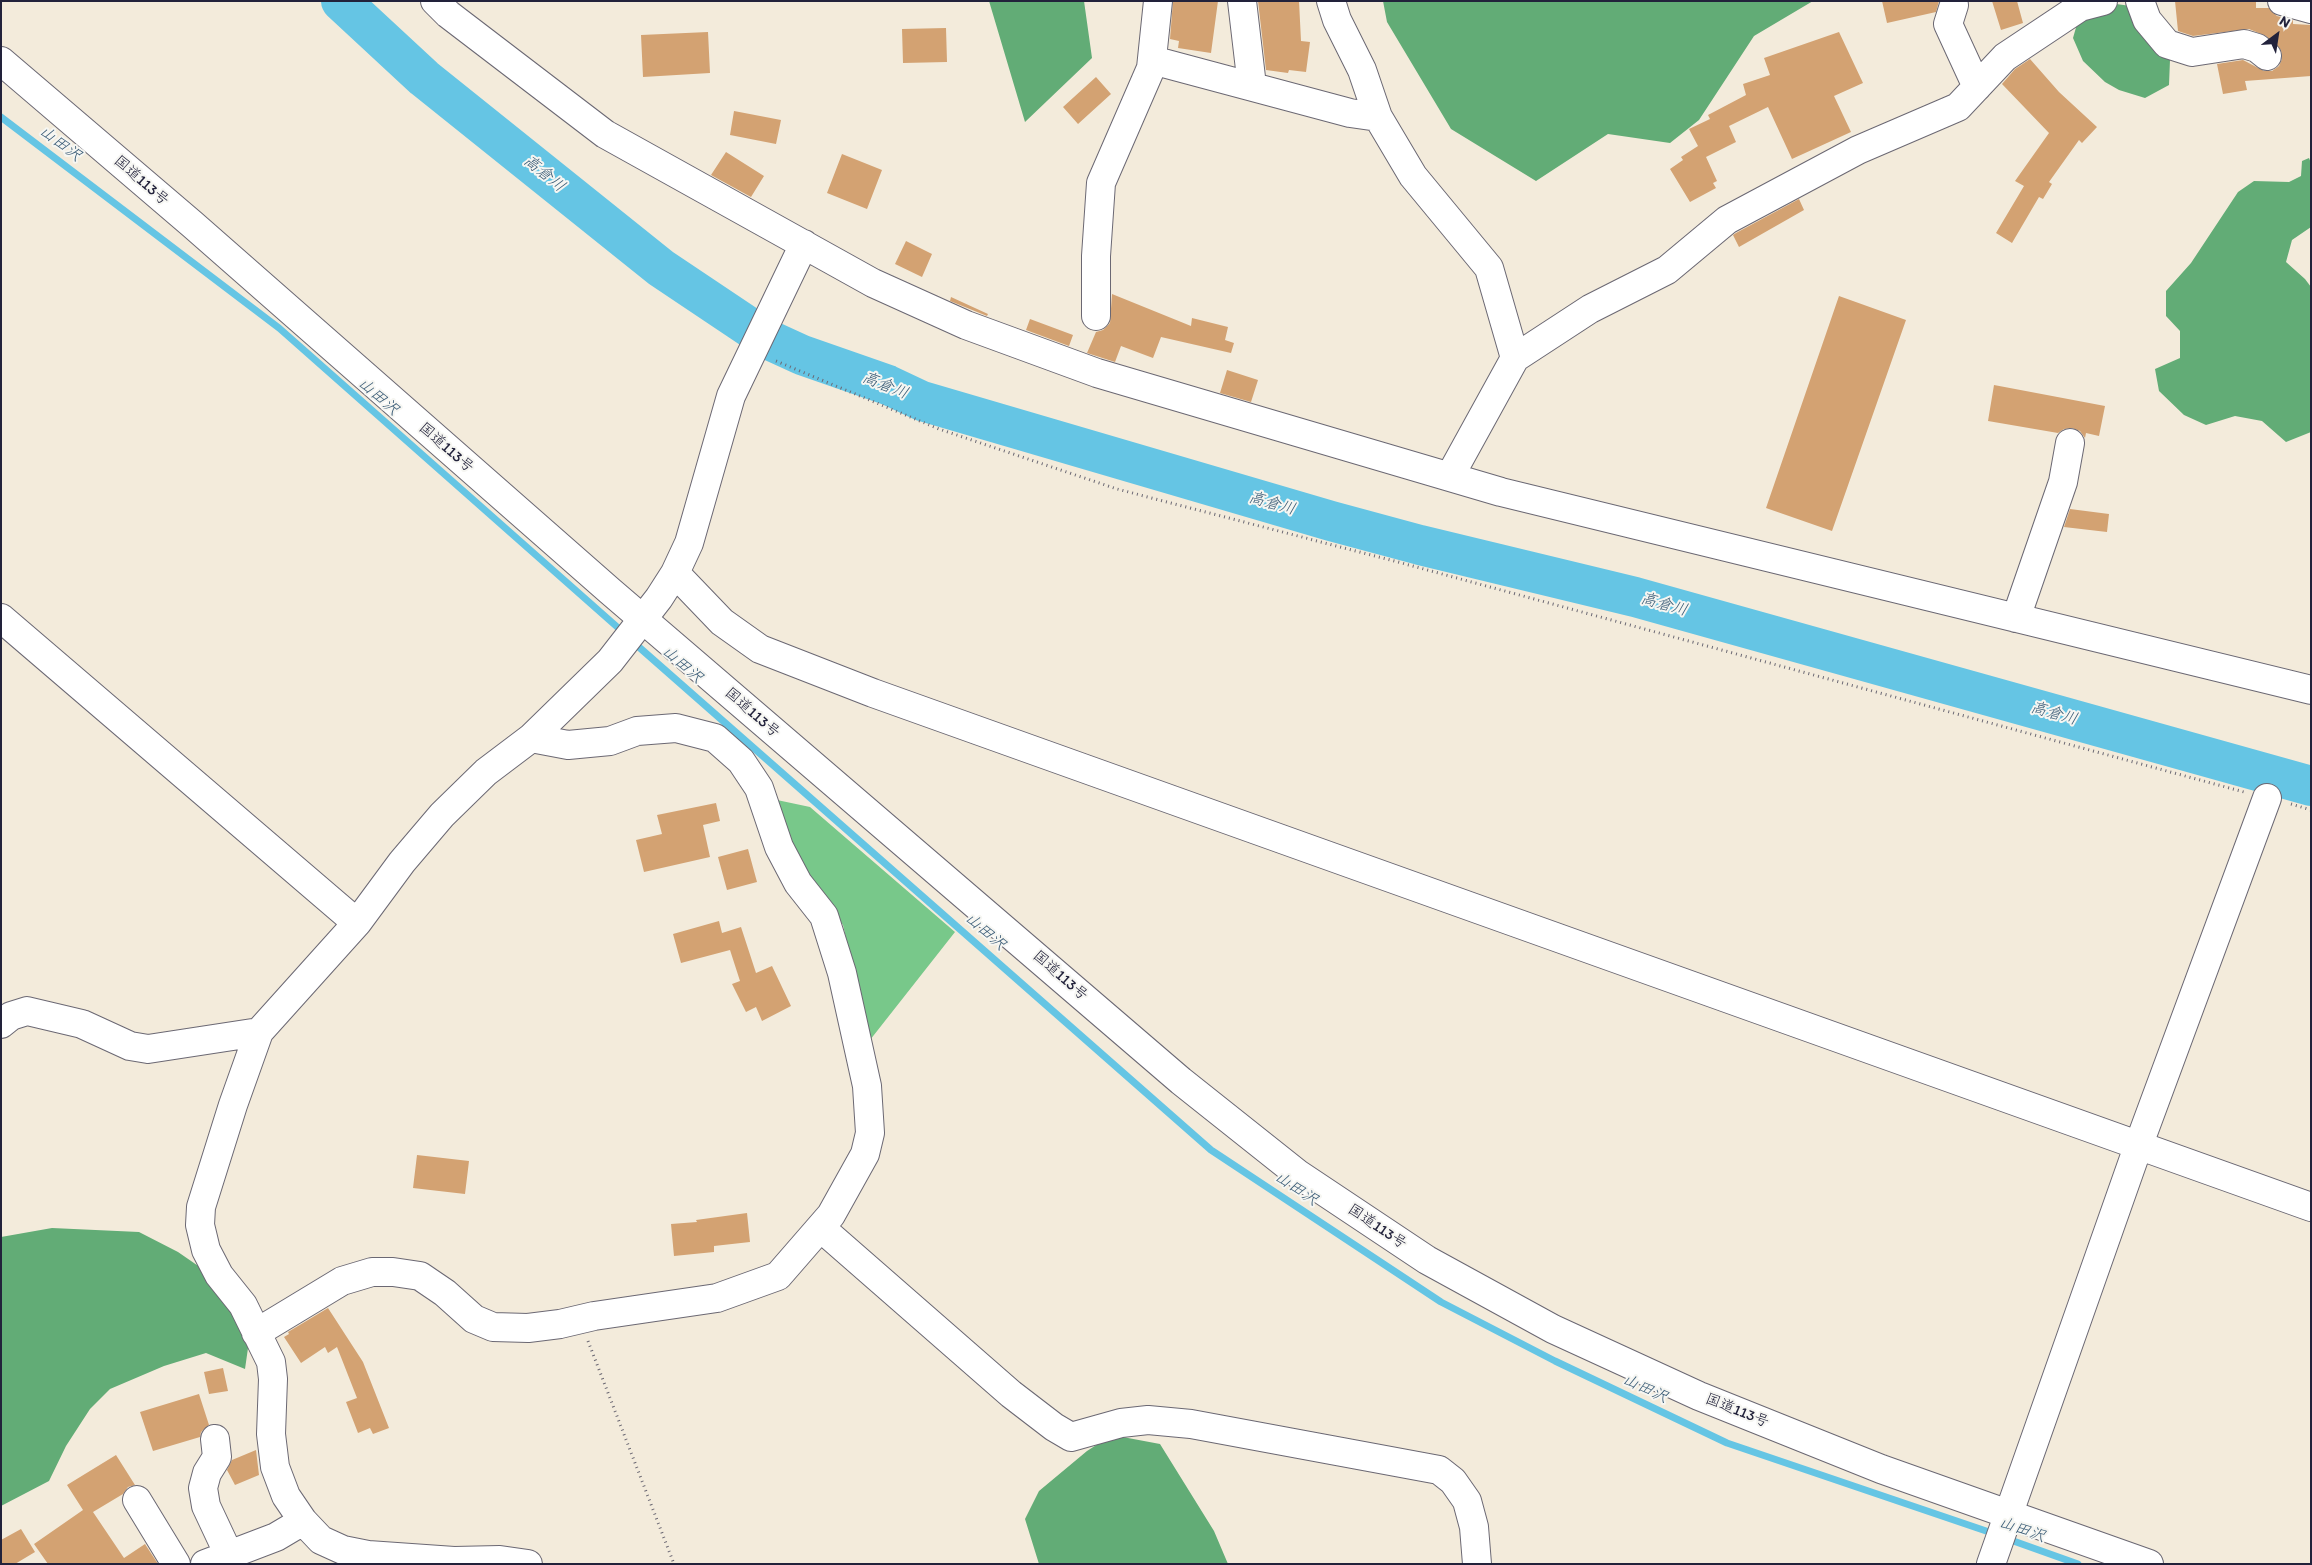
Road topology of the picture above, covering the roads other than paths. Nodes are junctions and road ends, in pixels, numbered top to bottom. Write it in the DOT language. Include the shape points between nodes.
graph roads {
  1 [pos="435,1"];
  2 [pos="1158,1"];
  3 [pos="1242,1"];
  4 [pos="1331,1"];
  5 [pos="2140,1"];
  6 [pos="2282,1"];
  7 [pos="2088,3"];
  8 [pos="1954,5"];
  9 [pos="2311,9"];
  10 [pos="2267,56"];
  11 [pos="1152,60"];
  12 [pos="1,61"];
  13 [pos="1252,86"];
  14 [pos="1976,87"];
  15 [pos="1378,117"];
  16 [pos="804,244"];
  17 [pos="1096,316"];
  18 [pos="1515,358"];
  19 [pos="2070,443"];
  20 [pos="1450,476"];
  21 [pos="675,573"];
  22 [pos="1,618"];
  23 [pos="2016,618"];
  24 [pos="642,619"];
  25 [pos="2311,690"];
  26 [pos="531,738"];
  27 [pos="2267,798"];
  28 [pos="357,922"];
  29 [pos="1,1024"];
  30 [pos="259,1032"];
  31 [pos="2139,1144"];
  32 [pos="2311,1207"];
  33 [pos="821,1228"];
  34 [pos="256,1333"];
  35 [pos="215,1439"];
  36 [pos="137,1500"];
  37 [pos="2008,1514"];
  38 [pos="303,1521"];
  39 [pos="217,1559"];
  40 [pos="176,1564"];
  41 [pos="528,1564"];
  42 [pos="1477,1564"];
  43 [pos="1991,1564"];
  44 [pos="2149,1564"];
  1 -- 16 [label="main road" via="605,134"];
  2 -- 11 [label="main road"];
  3 -- 13 [label="main road"];
  4 -- 15 [label="main road" via="1362,70"];
  5 -- 10 [label="main road" via="2147,20 2166,44 2192,52 2244,44"];
  6 -- 9 [label="main road"];
  7 -- 14 [label="main road" via="2005,56"];
  8 -- 14 [label="main road" via="1948,24"];
  11 -- 13 [label="main road"];
  11 -- 17 [label="main road" via="1138,103 1100,184"];
  12 -- 24 [label="main road, 国道113号"];
  13 -- 15 [label="main road" via="1350,113"];
  14 -- 18 [label="main road" via="1958,107 1858,150 1727,220 1667,270 1590,309"];
  15 -- 18 [label="main road" via="1413,176 1489,268"];
  16 -- 20 [label="main road" via="873,283 957,321 1088,370"];
  16 -- 21 [label="main road" via="732,396 689,542"];
  18 -- 20 [label="main road"];
  19 -- 23 [label="main road" via="2063,482"];
  20 -- 23 [label="main road" via="1501,492"];
  21 -- 24 [label="main road"];
  21 -- 31 [label="main road" via="722,622 769,653 892,700"];
  22 -- 28 [label="main road"];
  23 -- 25 [label="main road"];
  24 -- 26 [label="main road" via="610,661"];
  24 -- 37 [label="main road, 国道113号" via="1181,1081 1298,1174 1427,1260 1552,1329 1699,1396 1881,1469"];
  26 -- 28 [label="main road" via="486,772 442,815"];
  26 -- 33 [label="main road" via="568,745 610,741 637,731 655,729 676,728 696,732 715,738 741,761 760,788 779,847 798,883 824,916 842,974 867,1086 870,1133 865,1154"];
  27 -- 31 [label="main road"];
  28 -- 30 [label="main road"];
  29 -- 30 [label="main road" via="11,1016 27,1011 82,1024 130,1046 148,1049"];
  30 -- 34 [label="main road" via="201,1207 200,1225 206,1250 219,1275 243,1305"];
  31 -- 32 [label="main road"];
  31 -- 37 [label="main road"];
  33 -- 34 [label="main road" via="778,1276 717,1298 652,1306 560,1324 528,1328 493,1327 474,1319 420,1276 372,1272 342,1281"];
  33 -- 42 [label="main road" via="1010,1394 1071,1437 1122,1423 1148,1420 1182,1423 1439,1470 1454,1481 1467,1501 1474,1527"];
  34 -- 38 [label="main road" via="271,1362 271,1434 275,1467 286,1496"];
  35 -- 39 [label="main road" via="217,1457 203,1488"];
  36 -- 40 [label="main road"];
  37 -- 43 [label="main road"];
  37 -- 44 [label="main road, 国道113号"];
  38 -- 39 [label="main road" via="276,1537"];
  38 -- 41 [label="main road" via="321,1540 368,1556 500,1560"];
}
